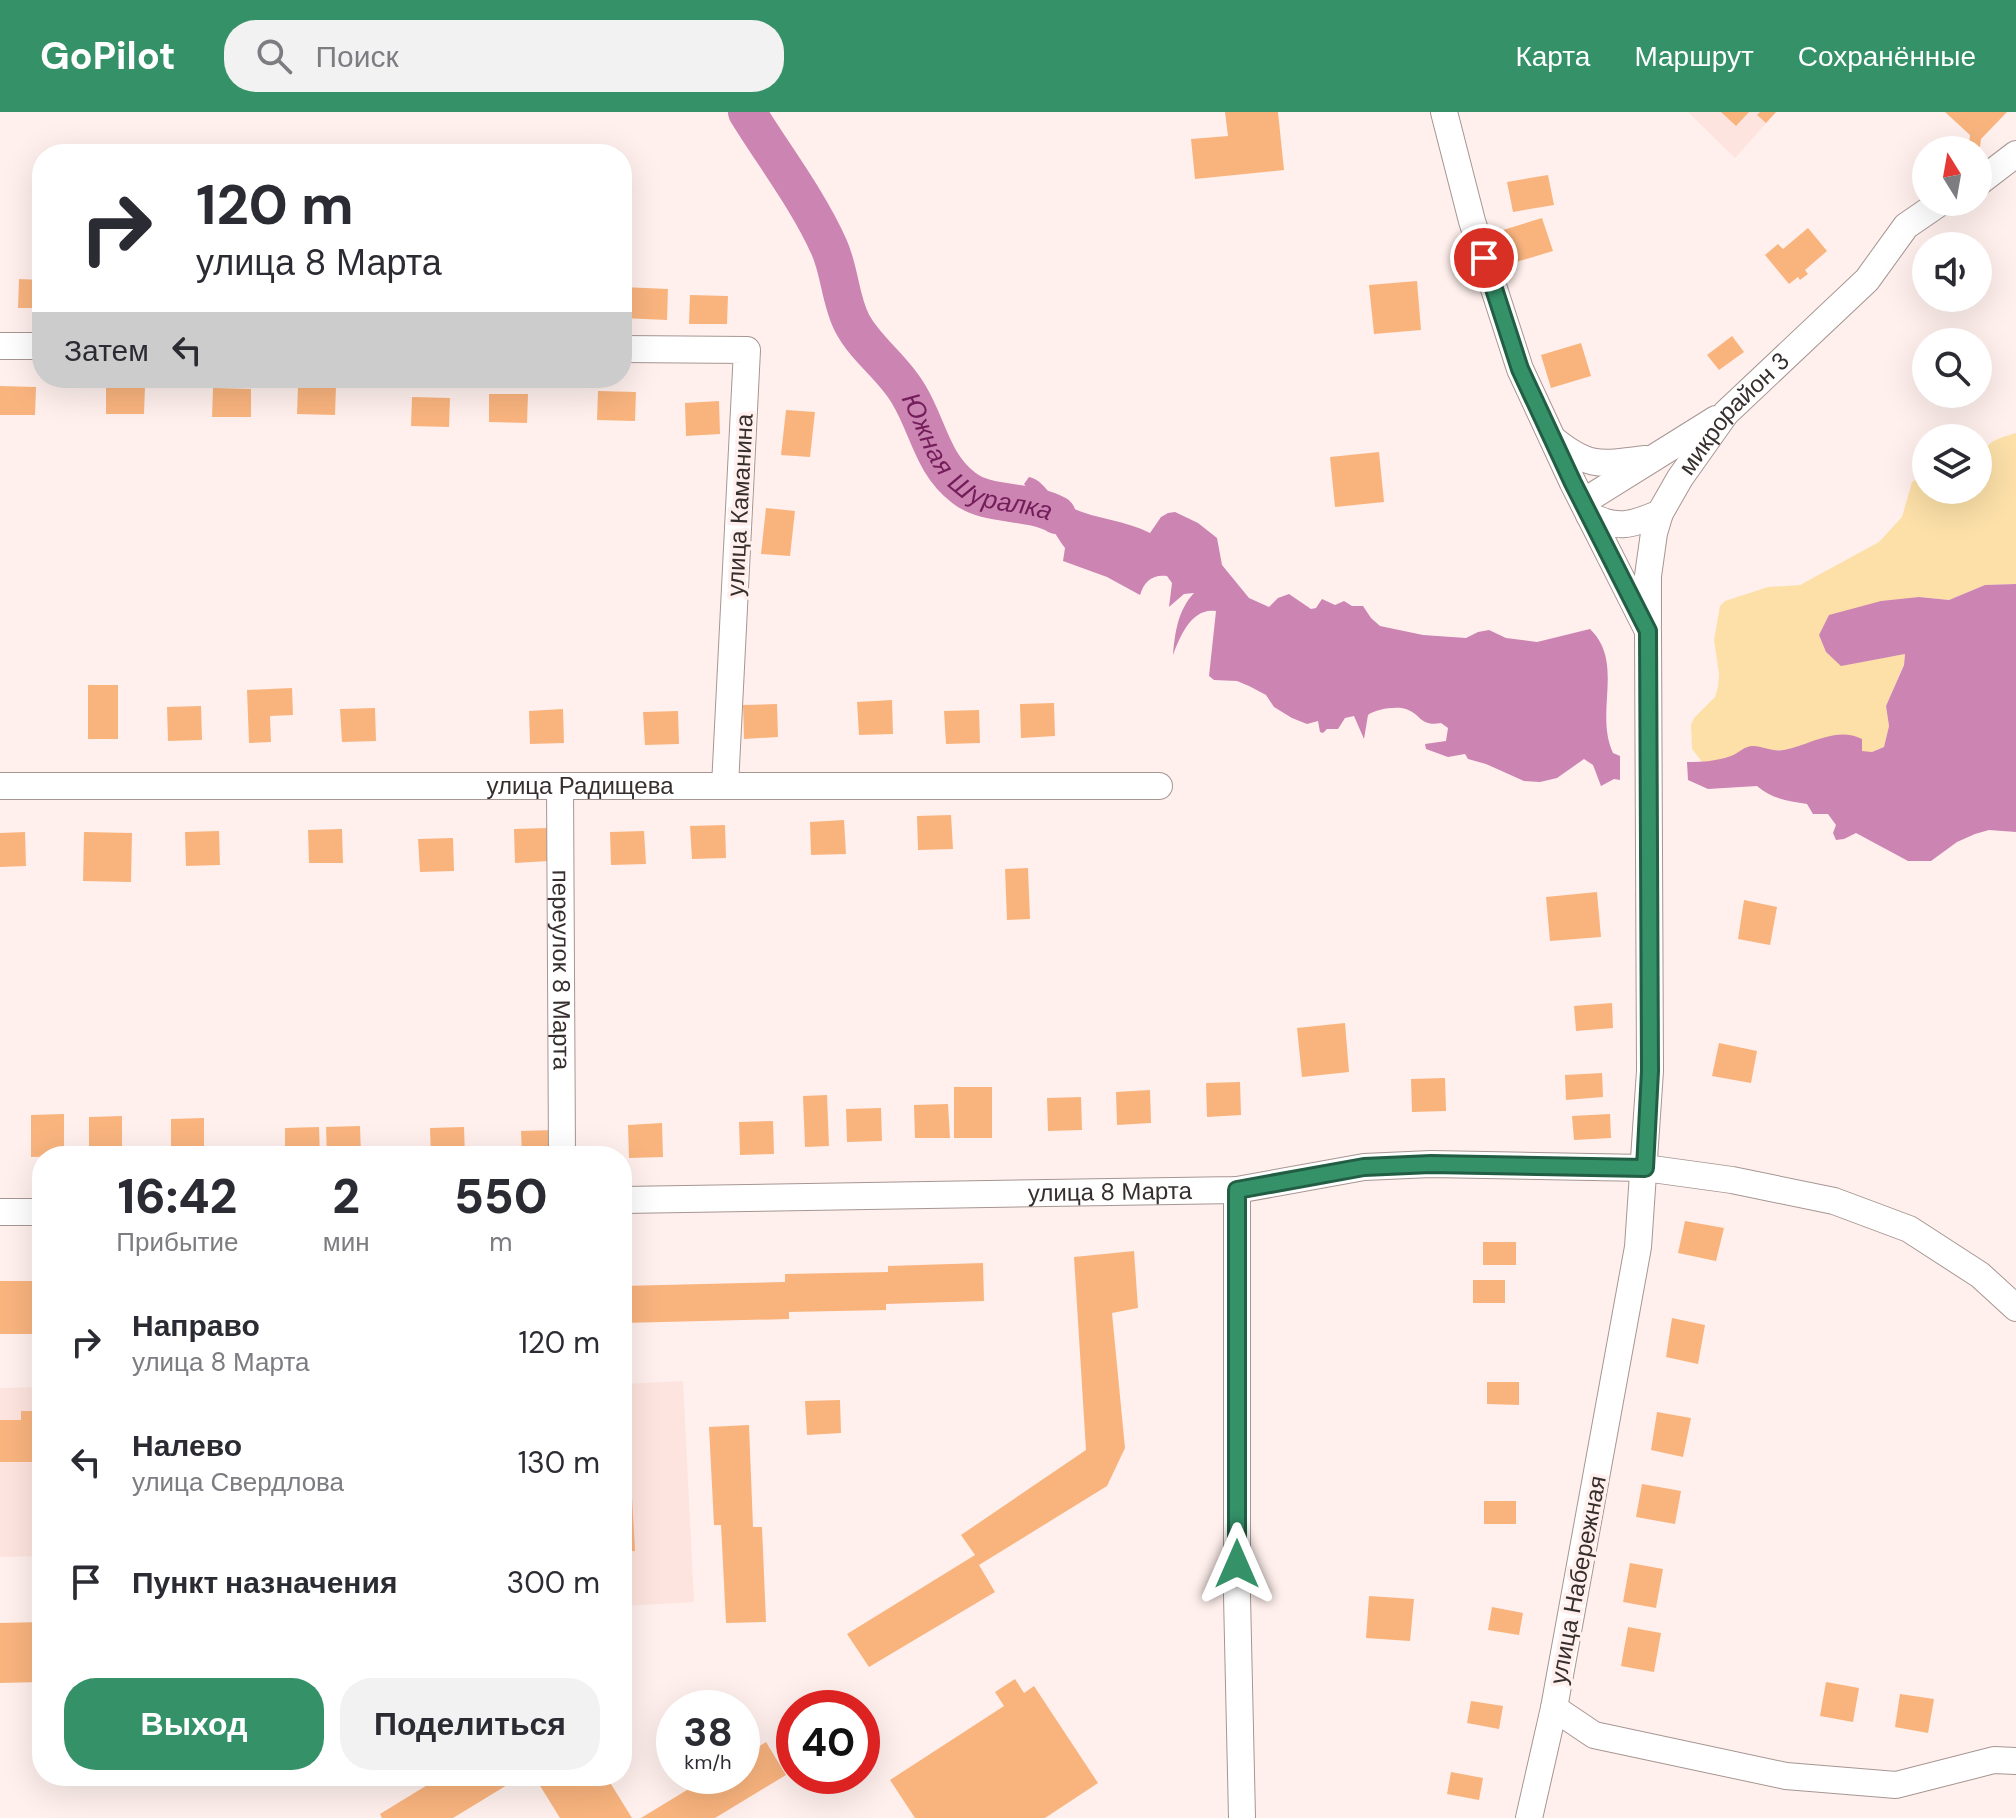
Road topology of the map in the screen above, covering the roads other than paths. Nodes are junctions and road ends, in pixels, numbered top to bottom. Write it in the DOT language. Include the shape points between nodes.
graph roads {
  1 [pos="1444,112"];
  2 [pos="2016,154"];
  3 [pos="1992,172"];
  4 [pos="1918,216"];
  5 [pos="0,346"];
  6 [pos="32,346"];
  7 [pos="632,349"];
  8 [pos="1726,413"];
  9 [pos="1551,437"];
  10 [pos="1654,459"];
  11 [pos="1586,509"];
  12 [pos="1660,513"];
  13 [pos="1648,631"];
  14 [pos="0,786"];
  15 [pos="560,786"];
  16 [pos="725,786"];
  17 [pos="1159,786"];
  18 [pos="562,1146"];
  19 [pos="1645,1168"];
  20 [pos="1237,1190"];
  21 [pos="632,1200"];
  22 [pos="0,1212"];
  23 [pos="32,1212"];
  24 [pos="2016,1308"];
  25 [pos="1554,1708"];
  26 [pos="2016,1761"];
  27 [pos="1242,1818"];
  28 [pos="1529,1818"];
  1 -- 9 [label="street" via="1472,221 1520,369"];
  2 -- 3 [label="street"];
  4 -- 8 [label="street, микрорайон 3" via="1867,280"];
  5 -- 6 [label="street"];
  7 -- 16 [label="street, улица Каманина" via="747,350"];
  8 -- 10 [label="street"];
  8 -- 12 [label="street, микрорайон 3"];
  9 -- 10 [label="street" via="1574,456 1601,464"];
  9 -- 11 [label="street"];
  10 -- 11 [label="street"];
  11 -- 12 [label="street" via="1605,524 1633,525"];
  11 -- 13 [label="street"];
  12 -- 13 [label="street, микрорайон 3" via="1648,576"];
  13 -- 19 [label="street, улица Набережная" via="1650,1071"];
  14 -- 15 [label="street, улица Радищева"];
  15 -- 16 [label="street, улица Радищева"];
  15 -- 18 [label="street, переулок 8 Марта"];
  16 -- 17 [label="street, улица Радищева"];
  19 -- 20 [label="street, улица 8 Марта" via="1364,1167"];
  19 -- 24 [label="street, улица 8 Марта" via="1834,1201 1909,1229 1980,1275"];
  19 -- 25 [label="street, улица Набережная" via="1638,1247"];
  20 -- 21 [label="street, улица 8 Марта"];
  20 -- 27 [label="street"];
  22 -- 23 [label="street"];
  25 -- 26 [label="street, улица Набережная" via="1594,1735 1786,1776 1896,1785 1994,1760"];
  25 -- 28 [label="street"];
}
